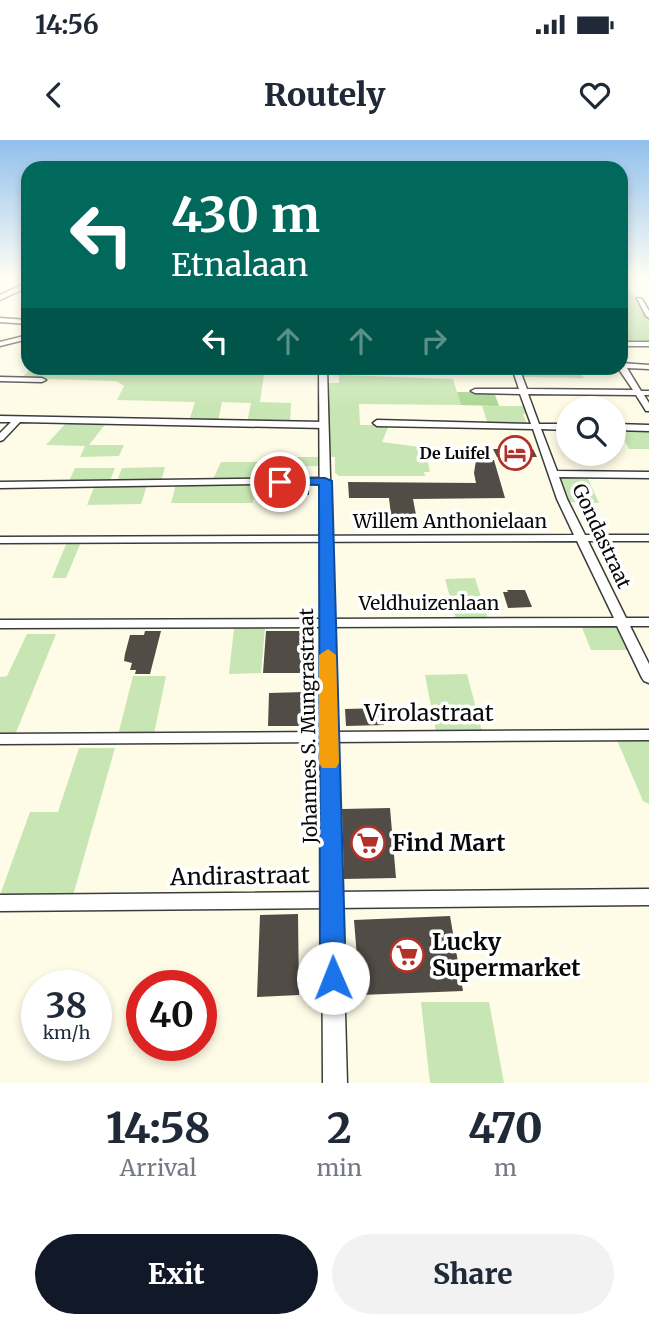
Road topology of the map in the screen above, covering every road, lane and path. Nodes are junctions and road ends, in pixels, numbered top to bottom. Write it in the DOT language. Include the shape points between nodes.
graph roads {
  1 [pos="21,339"];
  2 [pos="0,344"];
  3 [pos="628,344"];
  4 [pos="649,344"];
  5 [pos="628,366"];
  6 [pos="649,366"];
  7 [pos="323,375"];
  8 [pos="517,375"];
  9 [pos="627,375"];
  10 [pos="0,379"];
  11 [pos="41,380"];
  12 [pos="475,391"];
  13 [pos="523,391"];
  14 [pos="638,393"];
  15 [pos="649,393"];
  16 [pos="649,410"];
  17 [pos="0,419"];
  18 [pos="19,419"];
  19 [pos="377,423"];
  20 [pos="324,425"];
  21 [pos="534,427"];
  22 [pos="556,427"];
  23 [pos="626,428"];
  24 [pos="649,428"];
  25 [pos="0,438"];
  26 [pos="552,474"];
  27 [pos="649,475"];
  28 [pos="325,481"];
  29 [pos="0,485"];
  30 [pos="649,538"];
  31 [pos="326,539"];
  32 [pos="580,539"];
  33 [pos="0,540"];
  34 [pos="327,622"];
  35 [pos="621,622"];
  36 [pos="649,622"];
  37 [pos="0,625"];
  38 [pos="649,678"];
  39 [pos="649,735"];
  40 [pos="329,737"];
  41 [pos="0,739"];
  42 [pos="649,897"];
  43 [pos="331,900"];
  44 [pos="0,903"];
  45 [pos="335,1083"];
  1 -- 2 [label="street"];
  3 -- 4 [label="street"];
  5 -- 6 [label="street"];
  7 -- 20 [label="street, Johannes S. Mungrastraat"];
  8 -- 13 [label="street, Gondastraat"];
  9 -- 14 [label="street"];
  10 -- 11 [label="street"];
  12 -- 13 [label="street"];
  13 -- 14 [label="street"];
  13 -- 21 [label="street, Gondastraat"];
  14 -- 15 [label="street"];
  14 -- 16 [label="street"];
  17 -- 18 [label="street"];
  18 -- 20 [label="street"];
  18 -- 25 [label="street"];
  19 -- 21 [label="street"];
  20 -- 28 [label="street, Johannes S. Mungrastraat"];
  21 -- 22 [label="street"];
  21 -- 26 [label="street, Gondastraat"];
  23 -- 24 [label="street"];
  26 -- 27 [label="street"];
  26 -- 32 [label="street, Gondastraat"];
  28 -- 29 [label="street"];
  28 -- 31 [label="street, Johannes S. Mungrastraat"];
  30 -- 32 [label="street, Willem Anthonielaan"];
  31 -- 32 [label="street, Willem Anthonielaan"];
  31 -- 33 [label="street, Willem Anthonielaan"];
  31 -- 34 [label="street, Johannes S. Mungrastraat"];
  32 -- 35 [label="street, Gondastraat"];
  34 -- 35 [label="street, Veldhuizenlaan"];
  34 -- 37 [label="street, Veldhuizenlaan"];
  34 -- 40 [label="street, Johannes S. Mungrastraat"];
  35 -- 36 [label="street, Veldhuizenlaan"];
  35 -- 38 [label="street, Gondastraat"];
  39 -- 40 [label="street, Virolastraat"];
  40 -- 41 [label="street, Virolastraat"];
  40 -- 43 [label="street, Johannes S. Mungrastraat"];
  42 -- 43 [label="street, Andirastraat"];
  43 -- 44 [label="street, Andirastraat"];
  43 -- 45 [label="street, Johannes S. Mungrastraat"];
}
